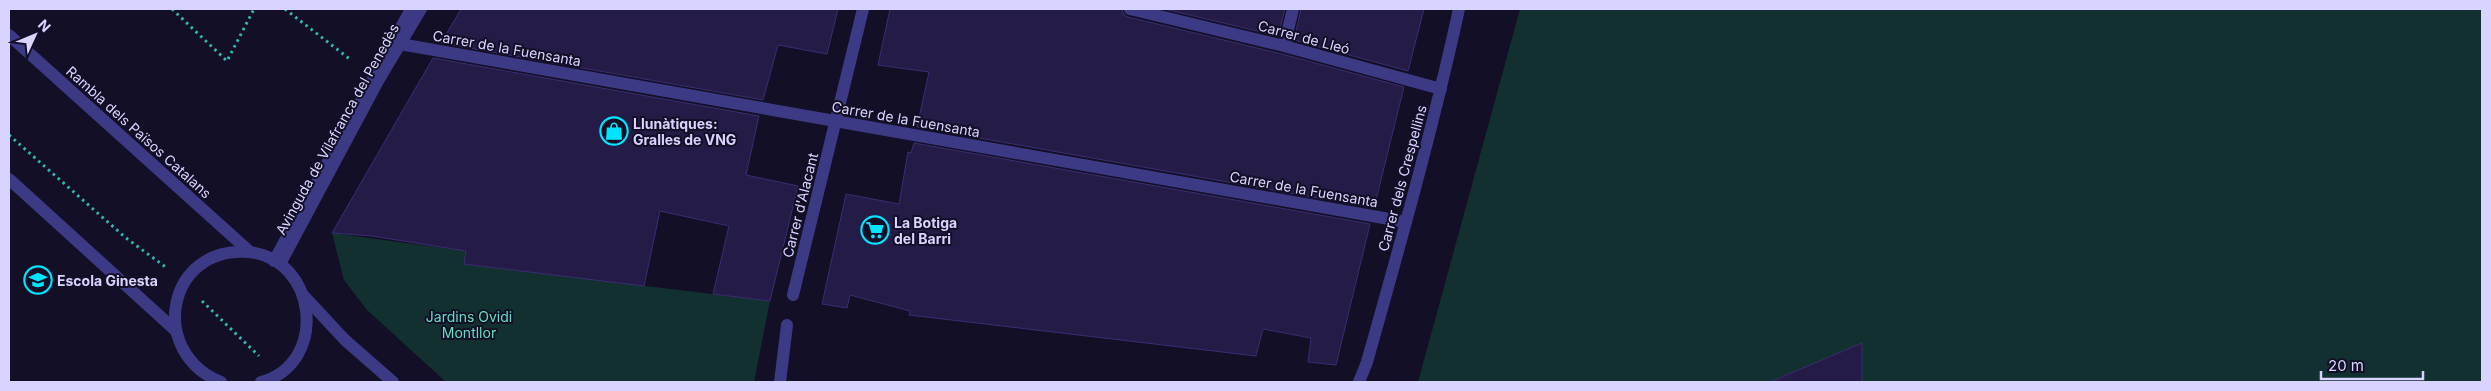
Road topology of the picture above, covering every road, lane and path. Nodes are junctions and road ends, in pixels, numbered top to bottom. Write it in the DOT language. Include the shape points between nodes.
graph roads {
  1 [pos="172,9"];
  2 [pos="254,9"];
  3 [pos="285,9"];
  4 [pos="411,9"];
  5 [pos="421,9"];
  6 [pos="863,9"];
  7 [pos="1130,9"];
  8 [pos="1293,9"];
  9 [pos="1459,9"];
  10 [pos="9,34"];
  11 [pos="400,44"];
  12 [pos="1284,46"];
  13 [pos="351,60"];
  14 [pos="1441,89"];
  15 [pos="835,122"];
  16 [pos="9,135"];
  17 [pos="9,179"];
  18 [pos="1406,222"];
  19 [pos="250,252"];
  20 [pos="277,262"];
  21 [pos="183,284"];
  22 [pos="793,295"];
  23 [pos="304,296"];
  24 [pos="787,325"];
  25 [pos="174,329"];
  26 [pos="278,374"];
  27 [pos="212,381"];
  28 [pos="261,382"];
  29 [pos="393,382"];
  30 [pos="780,382"];
  31 [pos="1359,382"];
  1 -- 2 [label="path" via="226,61"];
  3 -- 13 [label="path"];
  4 -- 20 [label="street, Avinguda de Vilafranca del Penedès"];
  5 -- 11 [label="street, Avinguda de Vilafranca del Penedès"];
  6 -- 15 [label="street, Carrer d'Alacant"];
  7 -- 12 [label="street, Carrer de Lleó"];
  8 -- 12 [label="street"];
  9 -- 14 [label="street, Carrer dels Crespellins"];
  10 -- 19 [label="street, Rambla dels Països Catalans"];
  11 -- 15 [label="street, Carrer de la Fuensanta"];
  11 -- 20 [label="street, Avinguda de Vilafranca del Penedès"];
  12 -- 14 [label="street, Carrer de Lleó"];
  14 -- 18 [label="street, Carrer dels Crespellins"];
  15 -- 18 [label="street, Carrer de la Fuensanta"];
  15 -- 22 [label="street, Carrer d'Alacant"];
  16 -- 21 [label="path"];
  17 -- 25 [label="street"];
  18 -- 31 [label="street, Carrer dels Crespellins"];
  19 -- 20 [label="street"];
  19 -- 21 [label="street" via="230,252 212,258 196,268"];
  20 -- 23 [label="street" via="294,279"];
  21 -- 25 [label="street" via="177,298"];
  21 -- 26 [label="path"];
  23 -- 26 [label="street" via="308,318 305,340 294,359"];
  23 -- 29 [label="street" via="345,340"];
  24 -- 30 [label="street"];
  25 -- 27 [label="street" via="181,349 193,365"];
  26 -- 28 [label="street"];
}
